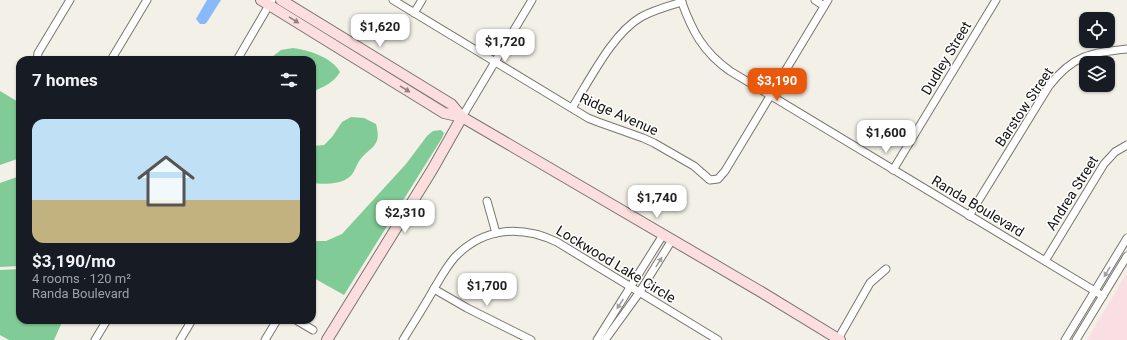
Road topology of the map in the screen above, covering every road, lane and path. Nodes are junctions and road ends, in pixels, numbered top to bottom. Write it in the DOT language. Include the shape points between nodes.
graph roads {
  1 [pos="70,0"];
  2 [pos="147,0"];
  3 [pos="280,0"];
  4 [pos="393,0"];
  5 [pos="422,0"];
  6 [pos="532,0"];
  7 [pos="815,0"];
  8 [pos="996,0"];
  9 [pos="682,1"];
  10 [pos="267,2"];
  11 [pos="826,3"];
  12 [pos="414,13"];
  13 [pos="1127,49"];
  14 [pos="38,56"];
  15 [pos="113,56"];
  16 [pos="239,56"];
  17 [pos="494,61"];
  18 [pos="771,95"];
  19 [pos="572,108"];
  20 [pos="462,117"];
  21 [pos="1127,145"];
  22 [pos="894,170"];
  23 [pos="488,201"];
  24 [pos="969,216"];
  25 [pos="496,233"];
  26 [pos="663,235"];
  27 [pos="1127,238"];
  28 [pos="672,240"];
  29 [pos="1127,256"];
  30 [pos="1044,261"];
  31 [pos="886,268"];
  32 [pos="630,288"];
  33 [pos="434,289"];
  34 [pos="1095,291"];
  35 [pos="639,294"];
  36 [pos="1103,296"];
  37 [pos="106,324"];
  38 [pos="190,324"];
  39 [pos="275,324"];
  40 [pos="303,324"];
  41 [pos="313,330"];
  42 [pos="839,339"];
  43 [pos="96,340"];
  44 [pos="180,340"];
  45 [pos="265,340"];
  46 [pos="327,340"];
  47 [pos="404,340"];
  48 [pos="531,340"];
  49 [pos="597,340"];
  50 [pos="605,340"];
  51 [pos="718,340"];
  52 [pos="1065,340"];
  53 [pos="1076,340"];
  1 -- 14 [label="street"];
  2 -- 15 [label="street"];
  3 -- 20 [label="main road" via="451,104"];
  4 -- 12 [label="street, Ridge Avenue"];
  5 -- 12 [label="street"];
  6 -- 17 [label="street"];
  7 -- 11 [label="street"];
  8 -- 22 [label="street, Dudley Street"];
  9 -- 18 [label="street, Randa Boulevard" via="690,25 709,52 730,71"];
  9 -- 19 [label="street" via="648,14 626,28 610,47"];
  10 -- 16 [label="street"];
  10 -- 20 [label="main road, one-way" via="444,114"];
  11 -- 18 [label="street"];
  12 -- 17 [label="street, Ridge Avenue"];
  13 -- 24 [label="street, Barstow Street" via="1088,55 1073,62 1057,76"];
  17 -- 19 [label="street, Ridge Avenue"];
  17 -- 20 [label="street"];
  18 -- 19 [label="street, Ridge Avenue" via="725,171 718,179 710,180 694,166 654,143 598,122"];
  18 -- 22 [label="street, Randa Boulevard"];
  20 -- 26 [label="main road"];
  20 -- 46 [label="main road"];
  21 -- 30 [label="street, Andrea Street" via="1115,152 1104,164"];
  22 -- 24 [label="street, Randa Boulevard"];
  23 -- 25 [label="street"];
  24 -- 30 [label="street, Randa Boulevard"];
  25 -- 32 [label="street, Lockwood Lake Circle" via="517,231 544,236"];
  25 -- 33 [label="street, Lockwood Lake Circle" via="461,251 449,264"];
  26 -- 28 [label="main road"];
  26 -- 32 [label="street"];
  27 -- 34 [label="street, one-way"];
  35 -- 28 [label="street, one-way"];
  28 -- 42 [label="main road"];
  29 -- 36 [label="street"];
  30 -- 34 [label="street, Randa Boulevard"];
  31 -- 42 [label="street" via="870,283"];
  32 -- 35 [label="street, Lockwood Lake Circle"];
  32 -- 49 [label="street, one-way"];
  33 -- 47 [label="street, Lockwood Lake Circle"];
  33 -- 48 [label="street"];
  34 -- 36 [label="street, Randa Boulevard"];
  34 -- 52 [label="street"];
  35 -- 50 [label="street"];
  35 -- 51 [label="street, Lockwood Lake Circle"];
  36 -- 53 [label="street"];
  37 -- 43 [label="street"];
  38 -- 44 [label="street"];
  39 -- 45 [label="street"];
  40 -- 41 [label="street"];
}
